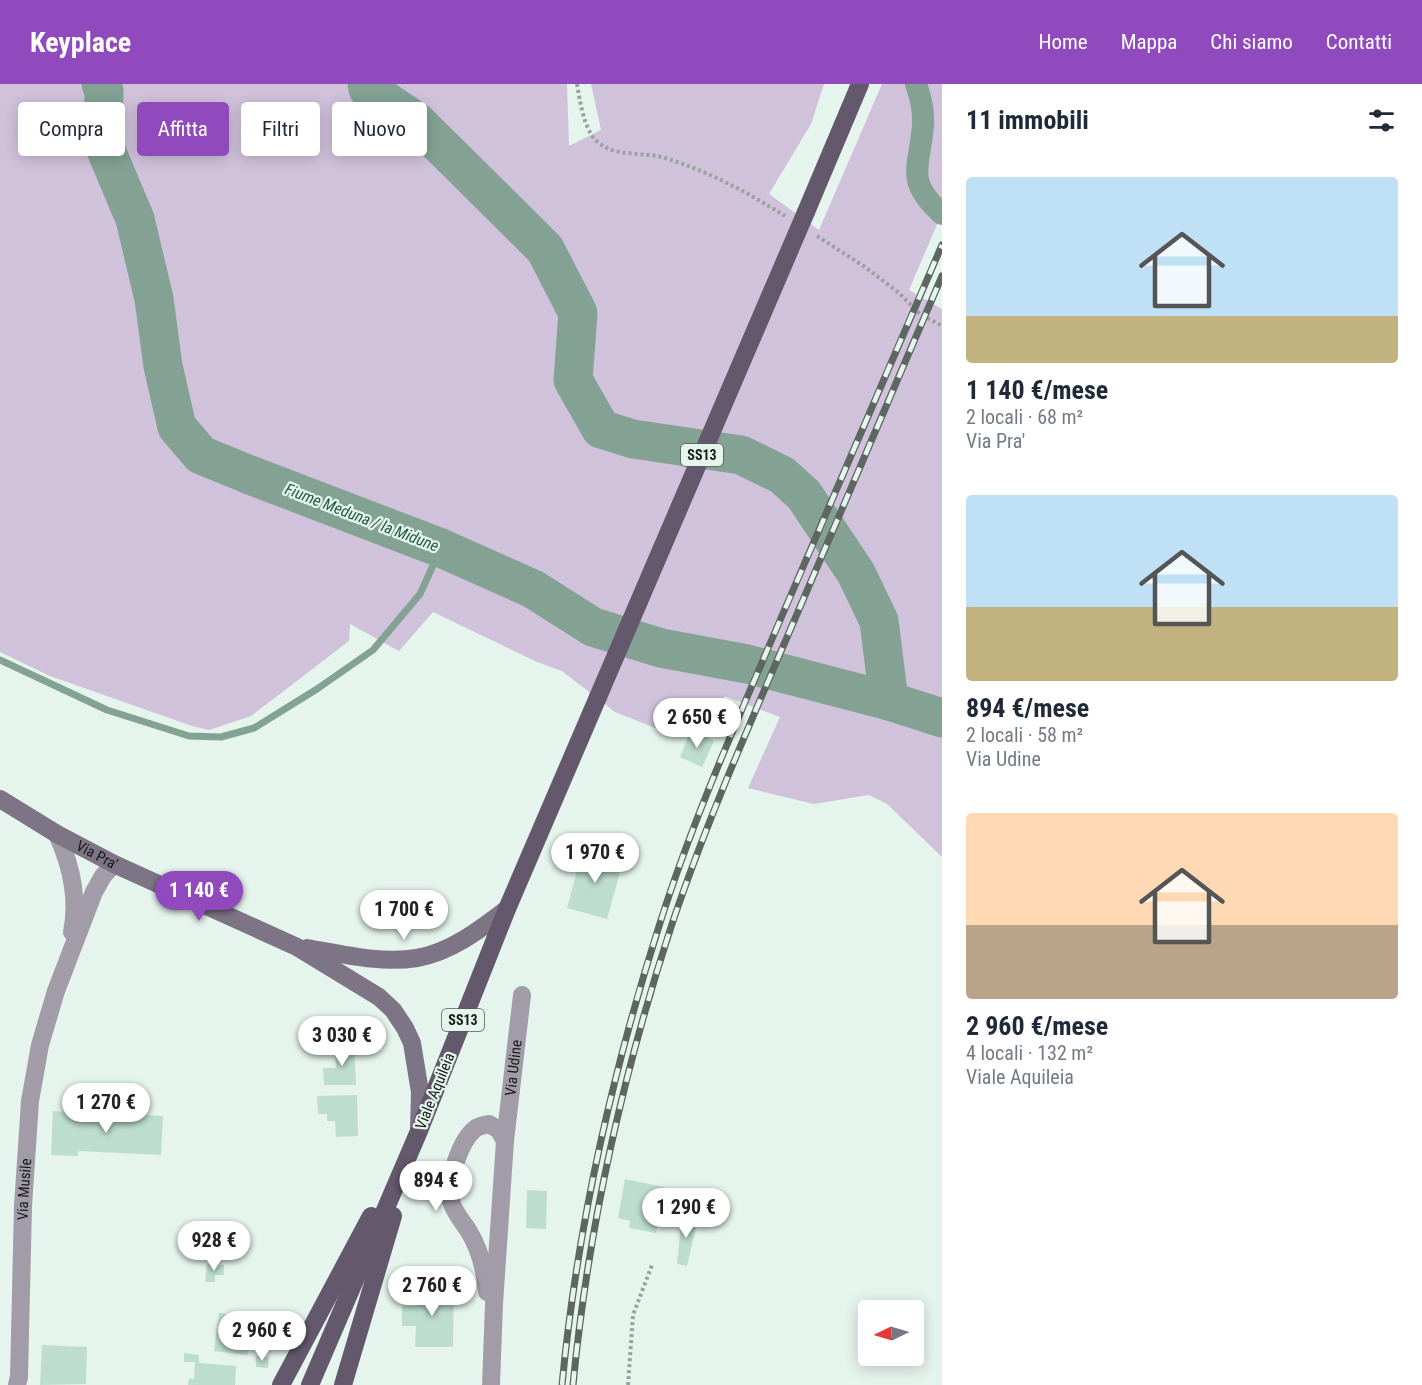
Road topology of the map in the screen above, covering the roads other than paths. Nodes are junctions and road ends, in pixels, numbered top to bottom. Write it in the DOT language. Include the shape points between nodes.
graph roads {
  1 [pos="861,84"];
  2 [pos="0,799"];
  3 [pos="57,834"];
  4 [pos="114,864"];
  5 [pos="507,909"];
  6 [pos="297,946"];
  7 [pos="67,963"];
  8 [pos="522,995"];
  9 [pos="419,1131"];
  10 [pos="505,1141"];
  11 [pos="491,1383"];
  12 [pos="17,1385"];
  13 [pos="281,1385"];
  14 [pos="310,1385"];
  15 [pos="343,1385"];
  1 -- 5 [label="main road, Viale Aquileia / SS13, bridge"];
  2 -- 3 [label="street, Via Pra'"];
  3 -- 4 [label="street, Via Pra'"];
  3 -- 7 [label="street" via="69,864 74,901"];
  4 -- 6 [label="street, Via Pra'"];
  4 -- 7 [label="street, Via Musile" via="94,892"];
  5 -- 6 [label="street, Via Pra'" via="476,932 420,957 396,960"];
  5 -- 9 [label="main road, Viale Aquileia / SS13"];
  6 -- 9 [label="street, Via Pra'" via="379,997 405,1028 416,1062"];
  7 -- 12 [label="street, Via Musile" via="40,1045 30,1101"];
  8 -- 10 [label="street, Via Udine"];
  9 -- 13 [label="main road"];
  9 -- 14 [label="main road, Viale Aquileia / SS13"];
  9 -- 15 [label="main road"];
  10 -- 11 [label="street, Via Udine"];
  10 -- 11 [label="street, Via Udine" via="499,1130 489,1124 477,1127 459,1152 450,1194 451,1203 480,1251 486,1274"];
}
